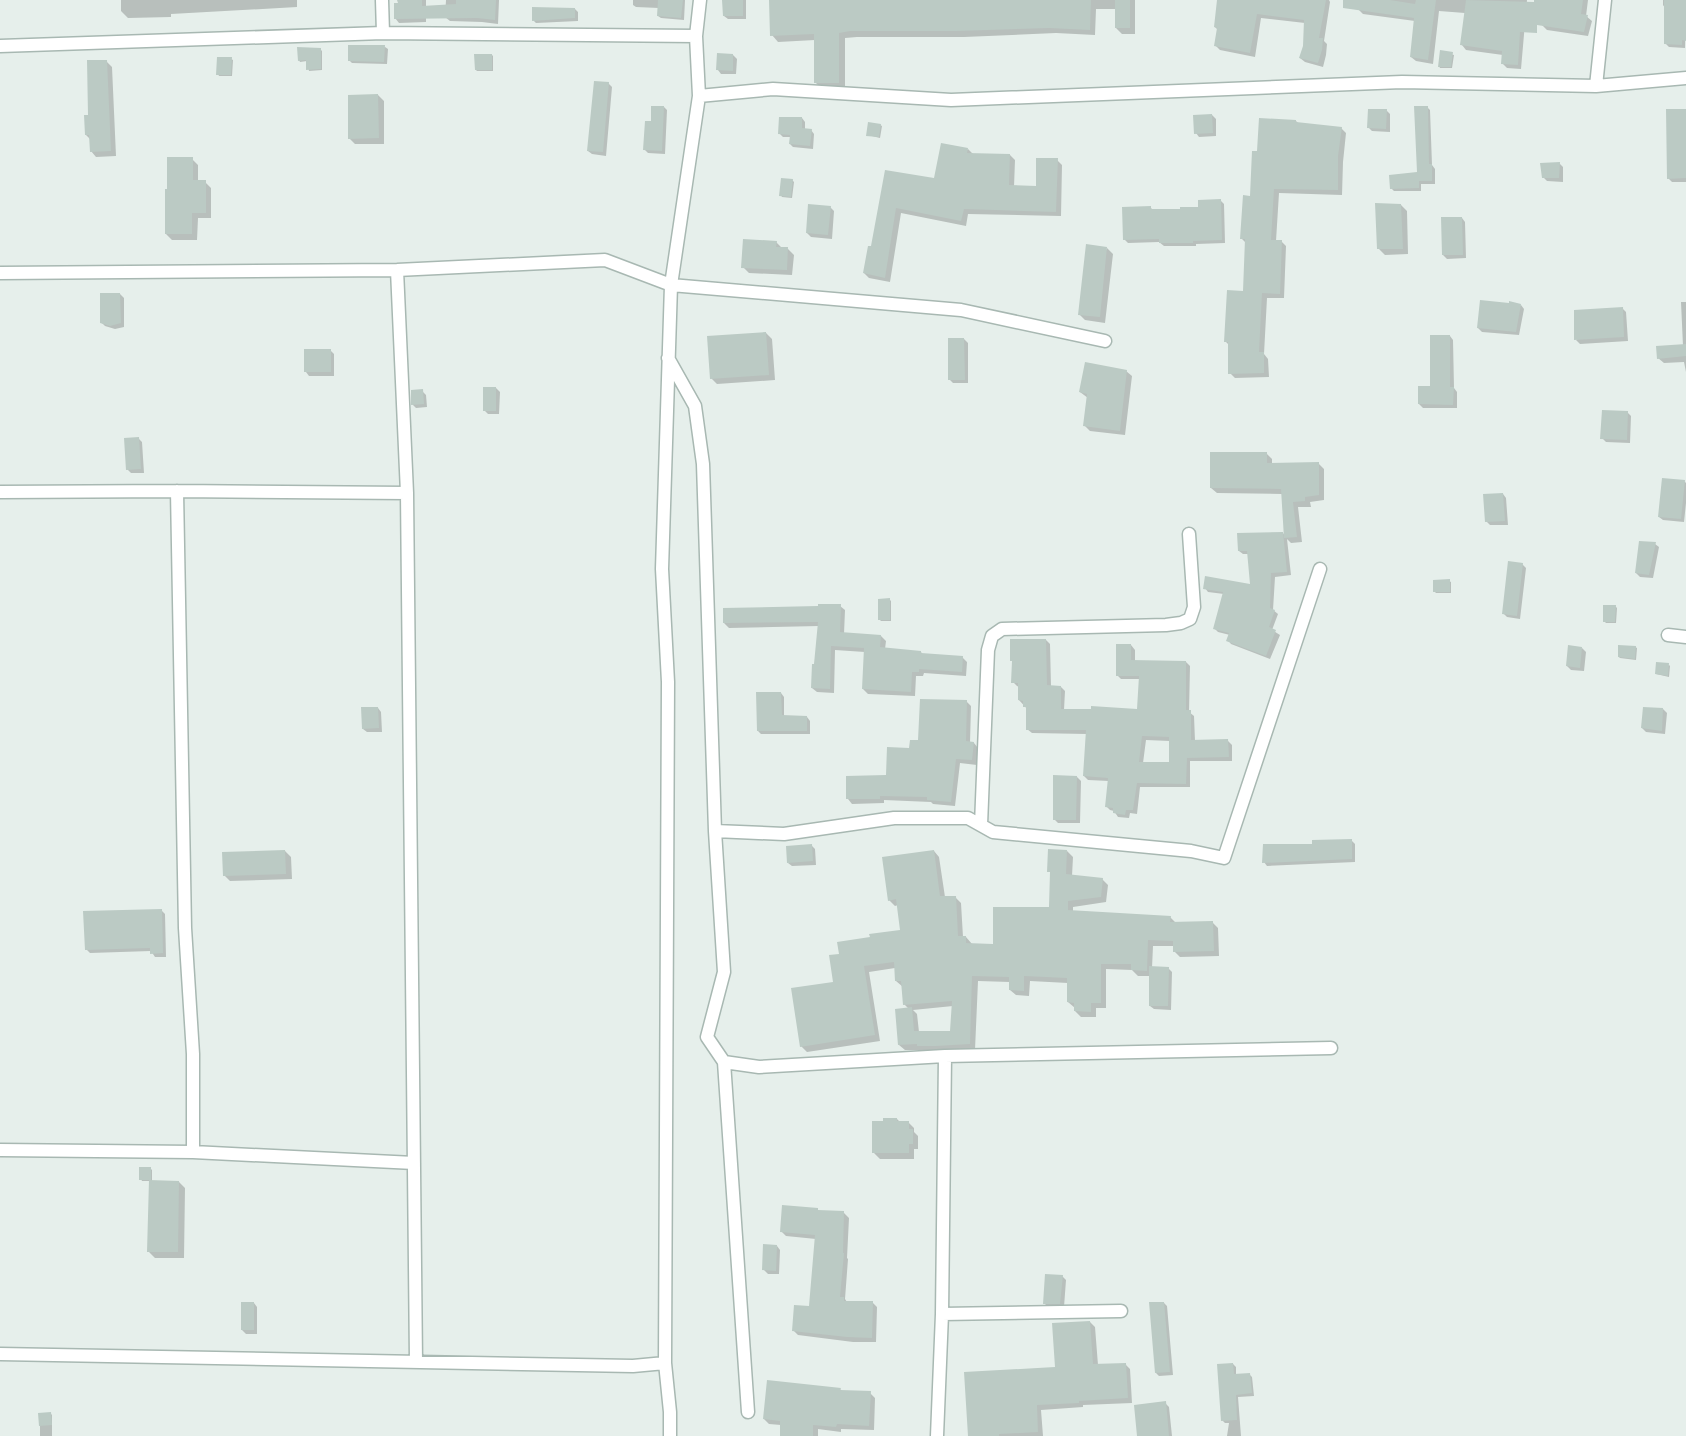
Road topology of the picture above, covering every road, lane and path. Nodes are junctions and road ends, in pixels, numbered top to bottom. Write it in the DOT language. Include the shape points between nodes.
graph roads {
  1 [pos="382,0"];
  2 [pos="700,0"];
  3 [pos="1605,0"];
  4 [pos="383,33"];
  5 [pos="696,36"];
  6 [pos="0,46"];
  7 [pos="1686,78"];
  8 [pos="1596,86"];
  9 [pos="699,96"];
  10 [pos="397,270"];
  11 [pos="0,273"];
  12 [pos="671,285"];
  13 [pos="1105,342"];
  14 [pos="668,358"];
  15 [pos="177,490"];
  16 [pos="0,492"];
  17 [pos="407,493"];
  18 [pos="1189,534"];
  19 [pos="1320,569"];
  20 [pos="1668,635"];
  21 [pos="1686,637"];
  22 [pos="981,825"];
  23 [pos="714,832"];
  24 [pos="1331,1048"];
  25 [pos="944,1056"];
  26 [pos="724,1062"];
  27 [pos="0,1150"];
  28 [pos="193,1152"];
  29 [pos="414,1163"];
  30 [pos="1121,1311"];
  31 [pos="942,1314"];
  32 [pos="0,1354"];
  33 [pos="416,1362"];
  34 [pos="665,1363"];
  35 [pos="748,1412"];
  36 [pos="670,1436"];
  37 [pos="937,1436"];
  1 -- 4 [label="street"];
  2 -- 5 [label="street"];
  3 -- 8 [label="street"];
  4 -- 5 [label="street"];
  4 -- 6 [label="street"];
  5 -- 9 [label="street"];
  7 -- 8 [label="street"];
  8 -- 9 [label="street" via="1402,82 951,100 773,89"];
  9 -- 12 [label="street"];
  10 -- 11 [label="street"];
  10 -- 12 [label="street" via="605,260"];
  10 -- 17 [label="street"];
  12 -- 13 [label="street" via="961,310"];
  12 -- 14 [label="street"];
  14 -- 23 [label="street" via="695,406 703,464"];
  14 -- 34 [label="street" via="662,570 668,682"];
  15 -- 16 [label="street"];
  15 -- 17 [label="street"];
  15 -- 28 [label="street"];
  17 -- 29 [label="street"];
  18 -- 22 [label="street" via="1194,607 1190,619 1166,624 1002,630 992,636 988,650"];
  19 -- 22 [label="street" via="1224,858 1191,851 993,832"];
  20 -- 21 [label="street"];
  22 -- 23 [label="street" via="968,818 894,818 784,834"];
  23 -- 26 [label="street" via="724,972 707,1037"];
  24 -- 25 [label="street"];
  25 -- 26 [label="street" via="760,1067"];
  25 -- 31 [label="street"];
  26 -- 35 [label="street"];
  27 -- 28 [label="street"];
  28 -- 29 [label="street"];
  29 -- 33 [label="street"];
  30 -- 31 [label="street"];
  31 -- 37 [label="street"];
  32 -- 33 [label="street"];
  33 -- 34 [label="street" via="632,1366"];
  34 -- 36 [label="street"];
}
